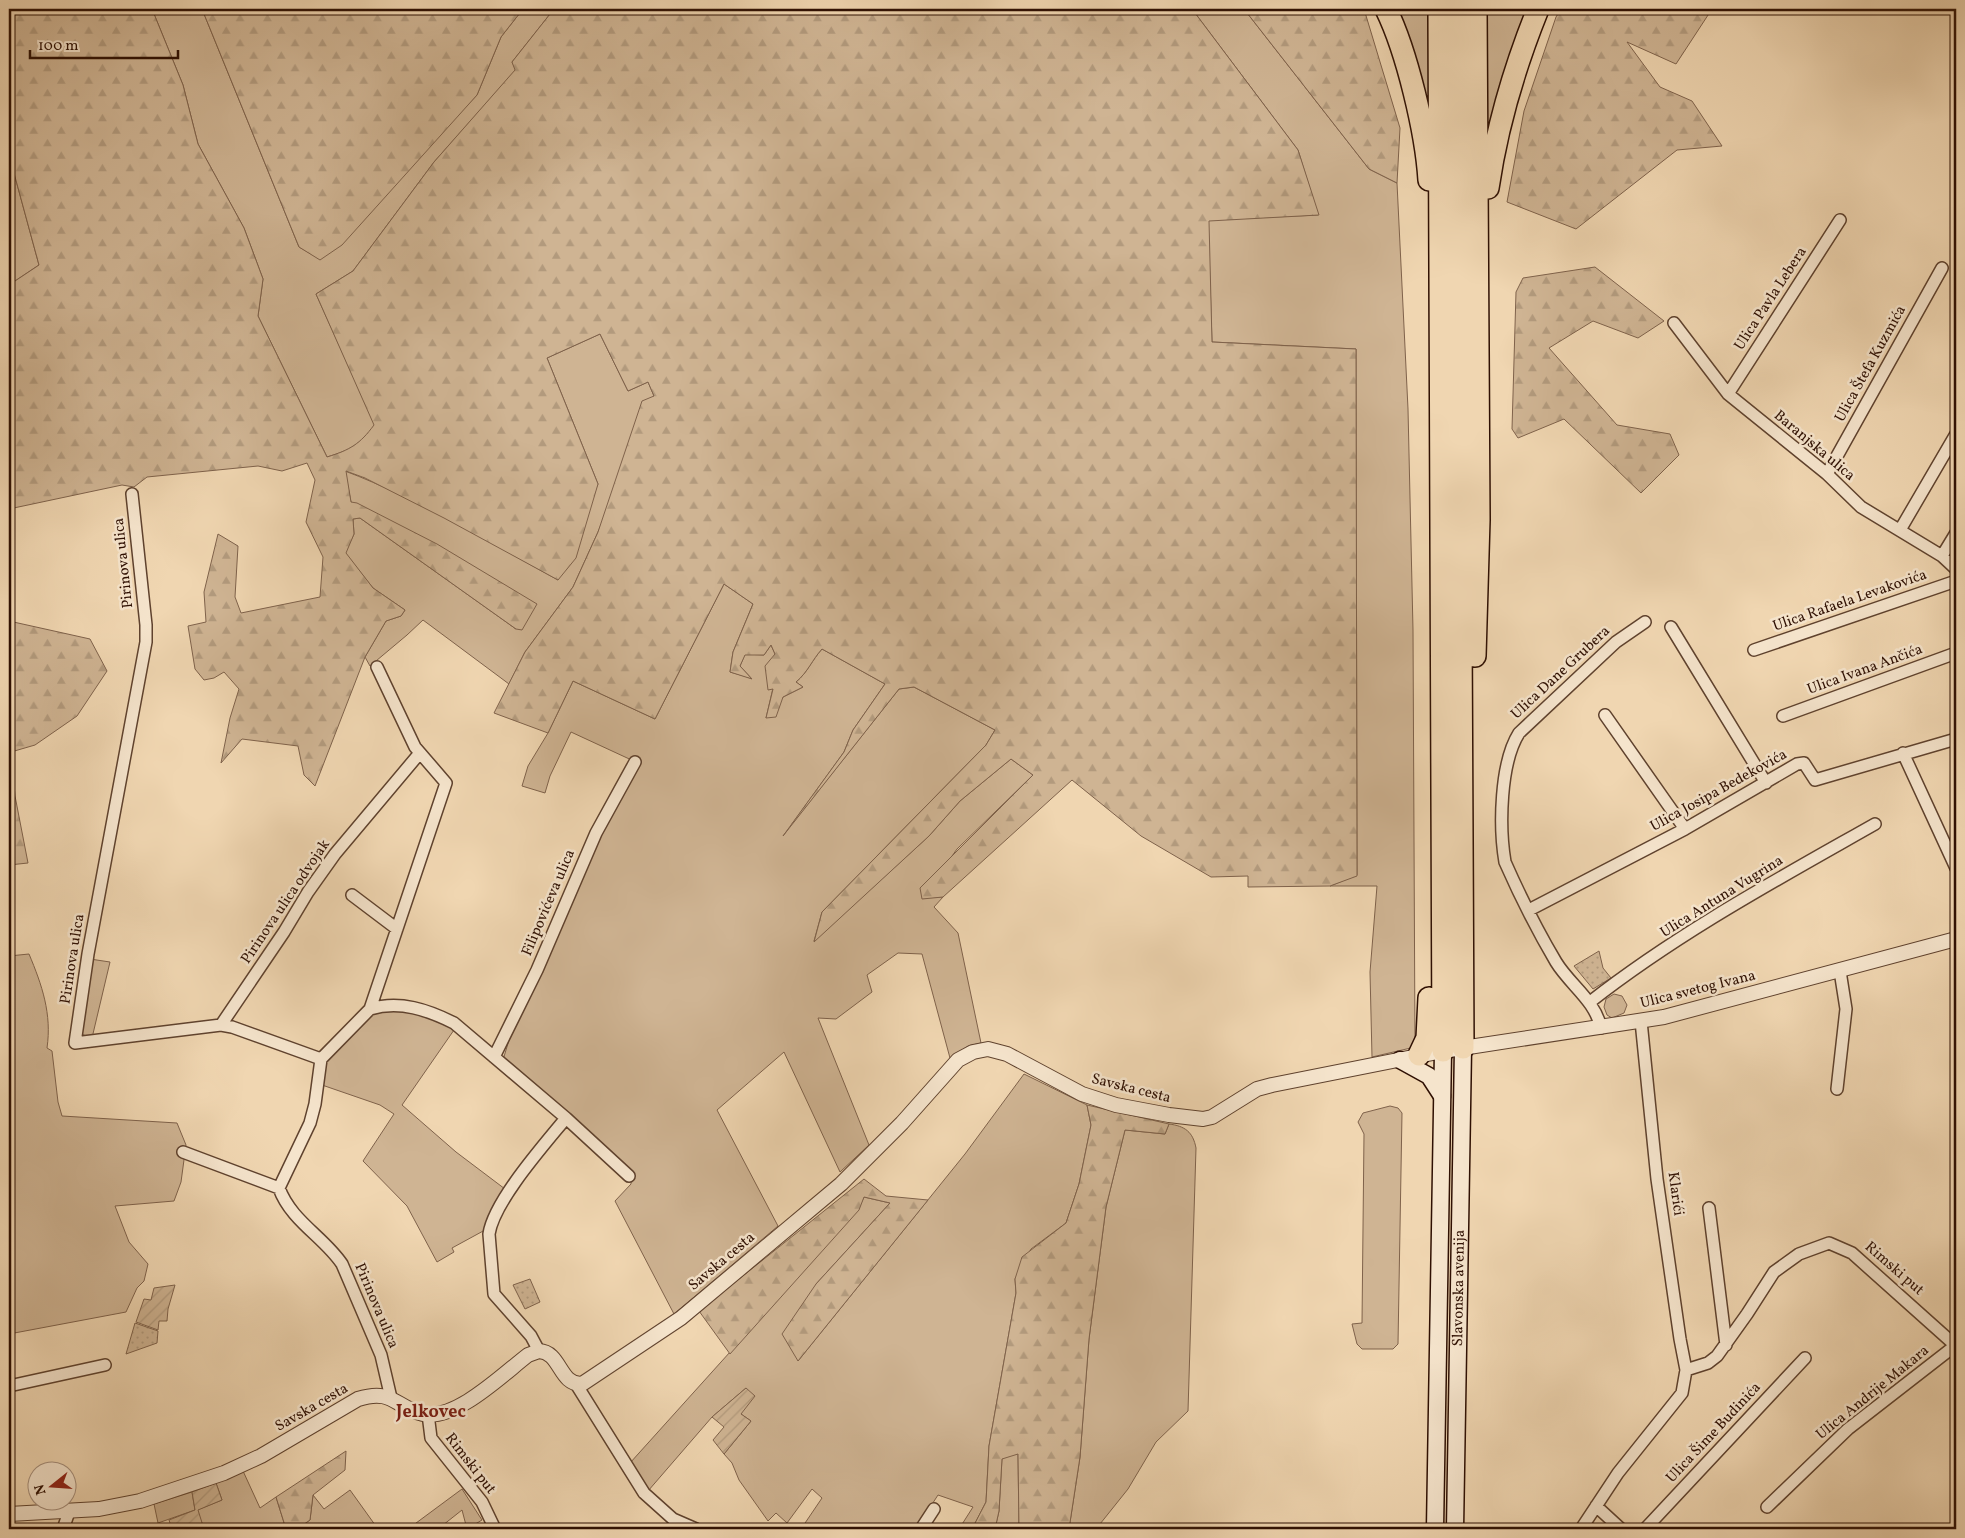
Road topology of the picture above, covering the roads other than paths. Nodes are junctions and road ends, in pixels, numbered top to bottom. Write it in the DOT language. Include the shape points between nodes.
graph roads {
  1 [pos="1386,9"];
  2 [pos="1439,9"];
  3 [pos="1458,9"];
  4 [pos="1476,9"];
  5 [pos="1538,9"];
  6 [pos="1840,220"];
  7 [pos="1478,260"];
  8 [pos="1942,268"];
  9 [pos="1440,294"];
  10 [pos="1674,323"];
  11 [pos="1728,394"];
  12 [pos="1956,434"];
  13 [pos="1827,474"];
  14 [pos="132,494"];
  15 [pos="1900,530"];
  16 [pos="1956,533"];
  17 [pos="1942,556"];
  18 [pos="1956,568"];
  19 [pos="1956,581"];
  20 [pos="1645,622"];
  21 [pos="1671,627"];
  22 [pos="1754,650"];
  23 [pos="1956,653"];
  24 [pos="378,667"];
  25 [pos="1605,715"];
  26 [pos="1783,716"];
  27 [pos="1956,739"];
  28 [pos="1903,753"];
  29 [pos="420,754"];
  30 [pos="1462,757"];
  31 [pos="635,762"];
  32 [pos="1766,782"];
  33 [pos="1875,824"];
  34 [pos="1685,829"];
  35 [pos="1956,868"];
  36 [pos="352,895"];
  37 [pos="1528,910"];
  38 [pos="397,929"];
  39 [pos="1956,939"];
  40 [pos="1443,948"];
  41 [pos="1840,971"];
  42 [pos="1590,1002"];
  43 [pos="370,1009"];
  44 [pos="1641,1021"];
  45 [pos="221,1026"];
  46 [pos="1601,1028"];
  47 [pos="1453,1049"];
  48 [pos="494,1057"];
  49 [pos="1409,1058"];
  50 [pos="320,1059"];
  51 [pos="1837,1089"];
  52 [pos="1442,1096"];
  53 [pos="566,1118"];
  54 [pos="183,1152"];
  55 [pos="628,1176"];
  56 [pos="279,1188"];
  57 [pos="1709,1208"];
  58 [pos="1726,1345"];
  59 [pos="1956,1345"];
  60 [pos="539,1351"];
  61 [pos="1805,1358"];
  62 [pos="105,1365"];
  63 [pos="1686,1370"];
  64 [pos="576,1384"];
  65 [pos="9,1386"];
  66 [pos="391,1398"];
  67 [pos="428,1414"];
  68 [pos="1596,1506"];
  69 [pos="1767,1508"];
  70 [pos="934,1509"];
  71 [pos="69,1512"];
  72 [pos="9,1514"];
  73 [pos="63,1529"];
  74 [pos="495,1529"];
  75 [pos="696,1529"];
  76 [pos="921,1529"];
  77 [pos="1435,1529"];
  78 [pos="1455,1529"];
  79 [pos="1581,1529"];
  80 [pos="1621,1529"];
  81 [pos="1645,1529"];
  1 -- 9 [label="highway" via="1405,60 1418,111 1428,173 1432,278"];
  2 -- 9 [label="highway"];
  3 -- 30 [label="highway"];
  4 -- 7 [label="highway"];
  5 -- 7 [label="highway" via="1520,54 1503,114 1492,161 1485,232"];
  6 -- 11 [label="street, Ulica Pavla Lebera"];
  7 -- 30 [label="highway" via="1476,628 1470,736"];
  8 -- 13 [label="street, Ulica Štefa Kuzmića"];
  9 -- 40 [label="highway"];
  10 -- 11 [label="street, Baranjska ulica"];
  11 -- 13 [label="street, Baranjska ulica"];
  12 -- 15 [label="street"];
  13 -- 15 [label="street, Baranjska ulica" via="1861,507"];
  14 -- 45 [label="street, Pirinova ulica" via="146,642 88,954 75,1043"];
  15 -- 17 [label="street, Baranjska ulica"];
  16 -- 17 [label="street"];
  17 -- 18 [label="street, Baranjska ulica"];
  19 -- 22 [label="street, Ulica Rafaela Levakovića"];
  20 -- 37 [label="street, Ulica Dane Grubera" via="1591,664 1526,725 1514,741 1504,786 1502,848 1504,862"];
  21 -- 32 [label="street"];
  23 -- 26 [label="street, Ulica Ivana Ančića"];
  24 -- 29 [label="street"];
  25 -- 34 [label="street"];
  27 -- 28 [label="street, Ulica Josipa Bedekovića"];
  28 -- 32 [label="street, Ulica Josipa Bedekovića" via="1815,780 1804,763 1797,764"];
  28 -- 35 [label="street"];
  29 -- 38 [label="street" via="446,783"];
  29 -- 45 [label="street, Pirinova ulica odvojak" via="330,861"];
  30 -- 47 [label="highway"];
  31 -- 48 [label="street, Filipovićeva ulica" via="596,833 537,970"];
  32 -- 34 [label="street, Ulica Josipa Bedekovića"];
  33 -- 42 [label="street, Ulica Antuna Vugrina" via="1742,899"];
  34 -- 37 [label="street, Ulica Josipa Bedekovića"];
  36 -- 38 [label="street"];
  37 -- 42 [label="street, Ulica Dane Grubera" via="1556,962"];
  38 -- 43 [label="street"];
  39 -- 41 [label="street, Ulica svetog Ivana"];
  40 -- 47 [label="highway"];
  40 -- 49 [label="highway" via="1432,979 1427,1038"];
  41 -- 44 [label="street, Ulica svetog Ivana"];
  41 -- 51 [label="street" via="1846,1009"];
  42 -- 46 [label="street, Ulica Dane Grubera"];
  43 -- 48 [label="street" via="391,1006 433,1013 454,1023"];
  43 -- 50 [label="street"];
  44 -- 46 [label="street, Ulica svetog Ivana"];
  44 -- 63 [label="street, Klarići" via="1657,1179"];
  45 -- 50 [label="street, Pirinova ulica" via="232,1026"];
  46 -- 47 [label="street, Ulica svetog Ivana"];
  47 -- 49 [label="street, Savska cesta"];
  47 -- 52 [label="main road, Slavonska avenija"];
  47 -- 78 [label="main road, Slavonska avenija"];
  48 -- 53 [label="street"];
  49 -- 52 [label="main road" via="1428,1076"];
  49 -- 64 [label="street, Savska cesta" via="1257,1089 1212,1117 1203,1119 1116,1104 1082,1094 1007,1054 988,1048 973,1052 958,1060 841,1184 689,1312 593,1378"];
  50 -- 56 [label="street" via="316,1104 310,1123"];
  52 -- 77 [label="main road, Slavonska avenija"];
  53 -- 55 [label="street"];
  53 -- 60 [label="street" via="510,1192 490,1225 494,1294 532,1336"];
  54 -- 56 [label="street"];
  56 -- 66 [label="street, Pirinova ulica" via="302,1223 334,1252 342,1264 381,1356"];
  57 -- 58 [label="street"];
  58 -- 59 [label="street, Rimski put" via="1774,1272 1799,1254 1829,1243 1852,1253"];
  58 -- 63 [label="street, Rimski put" via="1708,1363"];
  59 -- 69 [label="street, Ulica Andrije Makara" via="1848,1429"];
  60 -- 64 [label="street" via="552,1356 568,1380"];
  60 -- 67 [label="street" via="528,1355 469,1401 448,1411"];
  61 -- 81 [label="street, Ulica Šime Budinića"];
  62 -- 65 [label="street"];
  63 -- 68 [label="street" via="1682,1393"];
  64 -- 75 [label="street" via="644,1493 673,1519"];
  66 -- 67 [label="street, Savska cesta"];
  66 -- 71 [label="street, Savska cesta" via="371,1395 358,1399 261,1456 224,1473 124,1505"];
  67 -- 74 [label="street, Rimski put" via="430,1438 482,1502"];
  68 -- 79 [label="street"];
  68 -- 80 [label="street"];
  70 -- 76 [label="street"];
  71 -- 72 [label="street, Savska cesta"];
  71 -- 73 [label="street"];
}
